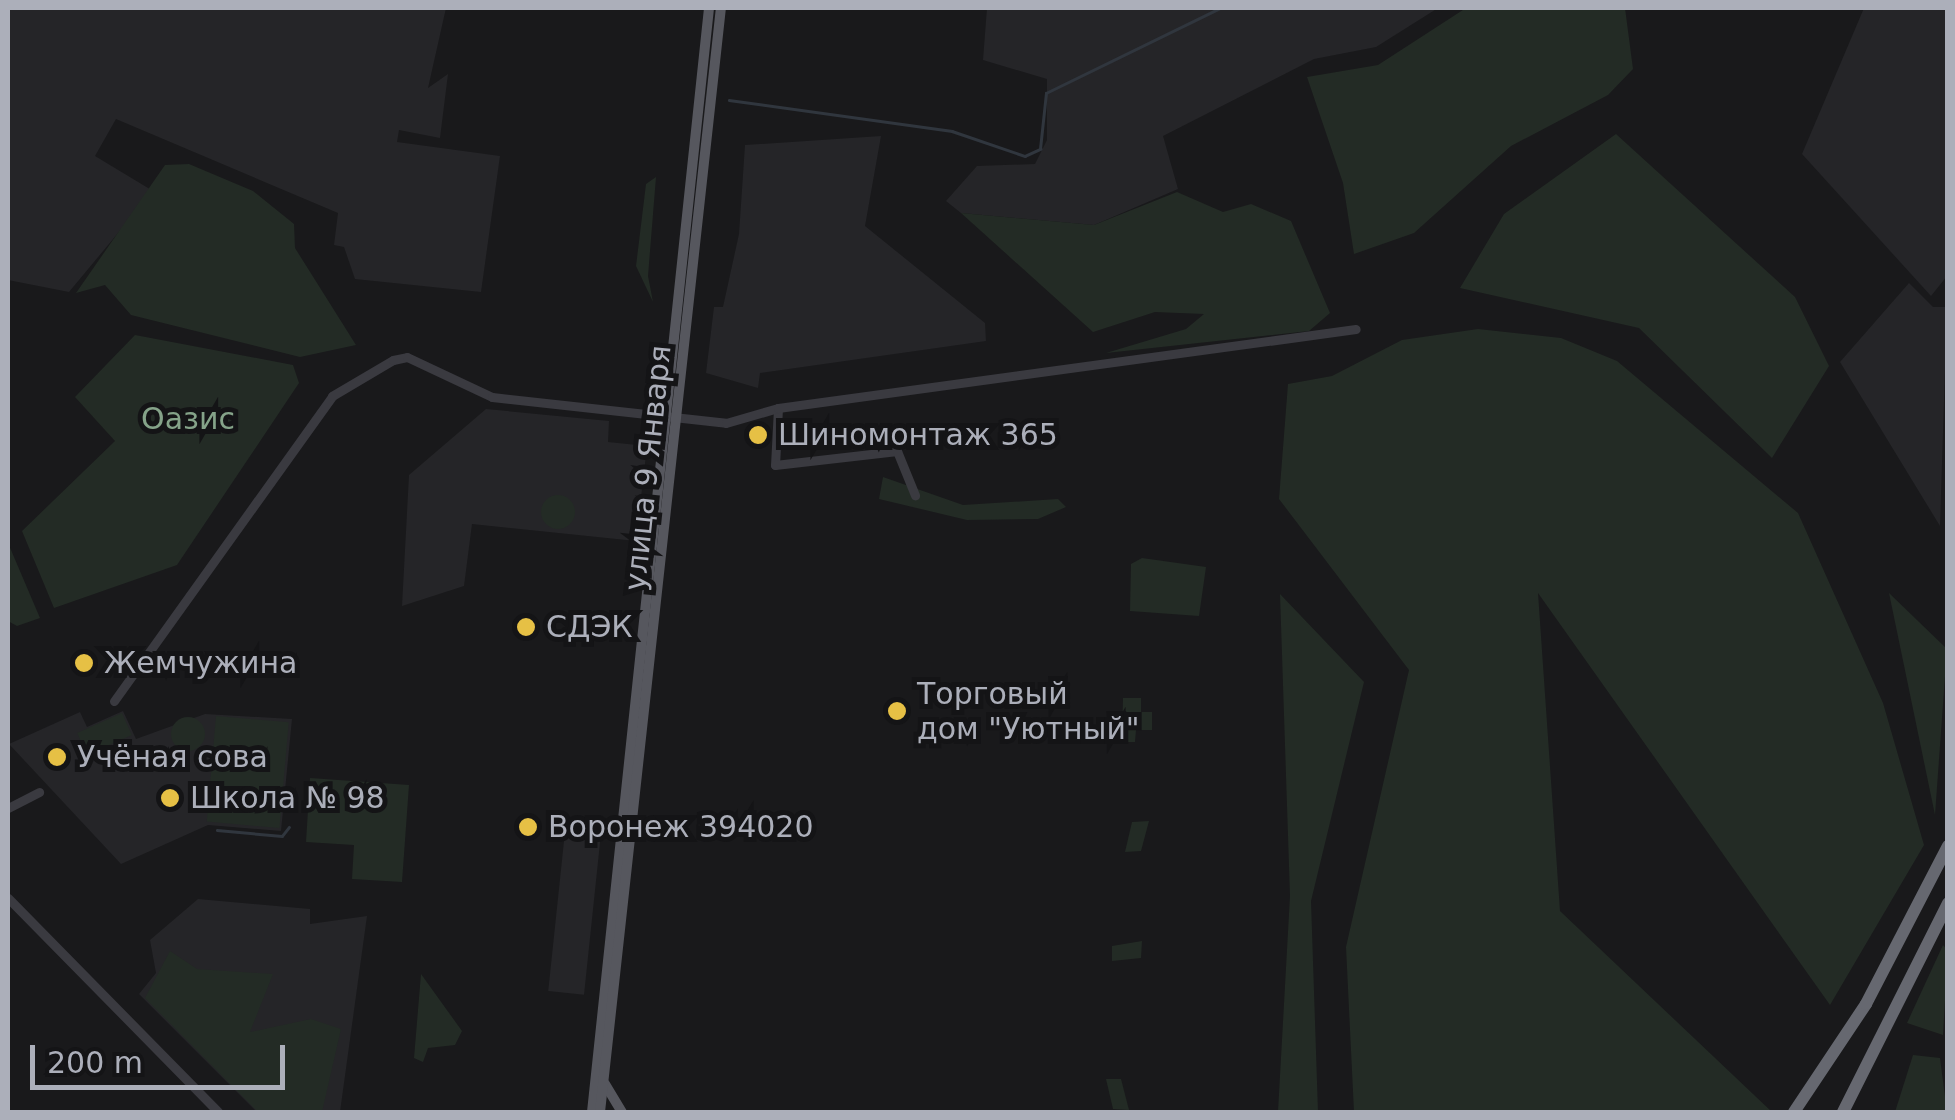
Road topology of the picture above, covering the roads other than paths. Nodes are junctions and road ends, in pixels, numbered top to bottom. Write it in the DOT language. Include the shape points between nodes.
graph roads {
  1 [pos="709,8"];
  2 [pos="721,8"];
  3 [pos="682,322"];
  4 [pos="1356,329"];
  5 [pos="778,408"];
  6 [pos="673,418"];
  7 [pos="897,451"];
  8 [pos="910,453"];
  9 [pos="916,495"];
  10 [pos="114,702"];
  11 [pos="39,792"];
  12 [pos="8,808"];
  13 [pos="1948,846"];
  14 [pos="8,898"];
  15 [pos="1948,903"];
  16 [pos="601,1083"];
  17 [pos="218,1112"];
  18 [pos="582,1112"];
  19 [pos="592,1112"];
  20 [pos="600,1112"];
  21 [pos="622,1112"];
  22 [pos="1794,1112"];
  23 [pos="1843,1112"];
  1 -- 3 [label="main road, улица 9 Января"];
  2 -- 3 [label="main road, улица 9 Января"];
  3 -- 6 [label="main road, улица 9 Января"];
  4 -- 5 [label="street"];
  5 -- 6 [label="street" via="726,423"];
  5 -- 7 [label="street" via="775,465"];
  6 -- 10 [label="street" via="492,397 407,357 352,379"];
  6 -- 16 [label="main road, улица 9 Января"];
  7 -- 8 [label="street"];
  7 -- 9 [label="street"];
  11 -- 12 [label="street"];
  13 -- 22 [label="highway" via="1866,1004"];
  14 -- 17 [label="street"];
  15 -- 23 [label="highway"];
  16 -- 18 [label="main road"];
  16 -- 19 [label="main road, улица 9 Января"];
  16 -- 20 [label="main road, улица 9 Января"];
  16 -- 21 [label="main road"];
}
